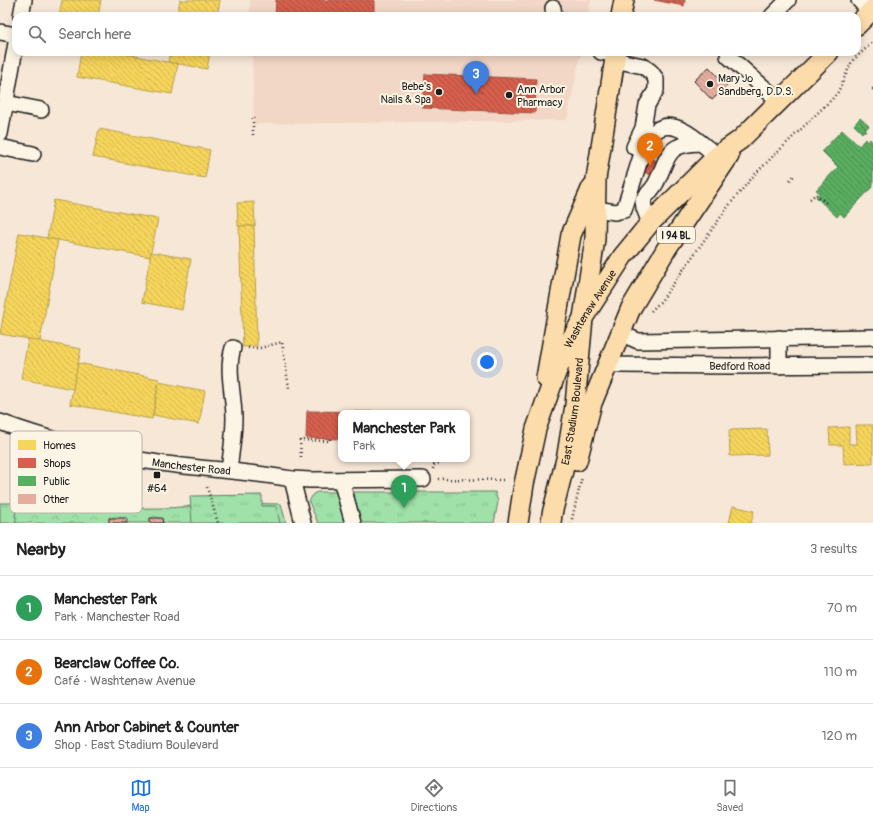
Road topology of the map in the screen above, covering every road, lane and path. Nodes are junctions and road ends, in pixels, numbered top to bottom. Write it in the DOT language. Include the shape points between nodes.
graph roads {
  1 [pos="24,0"];
  2 [pos="624,0"];
  3 [pos="788,0"];
  4 [pos="22,12"];
  5 [pos="622,12"];
  6 [pos="776,12"];
  7 [pos="0,32"];
  8 [pos="12,34"];
  9 [pos="873,42"];
  10 [pos="861,53"];
  11 [pos="14,56"];
  12 [pos="612,56"];
  13 [pos="615,56"];
  14 [pos="728,56"];
  15 [pos="825,56"];
  16 [pos="858,56"];
  17 [pos="779,101"];
  18 [pos="6,103"];
  19 [pos="40,110"];
  20 [pos="253,118"];
  21 [pos="643,128"];
  22 [pos="0,134"];
  23 [pos="253,135"];
  24 [pos="740,140"];
  25 [pos="700,143"];
  26 [pos="0,147"];
  27 [pos="643,151"];
  28 [pos="33,154"];
  29 [pos="717,156"];
  30 [pos="794,176"];
  31 [pos="596,179"];
  32 [pos="790,180"];
  33 [pos="810,199"];
  34 [pos="627,202"];
  35 [pos="828,205"];
  36 [pos="596,209"];
  37 [pos="650,223"];
  38 [pos="648,313"];
  39 [pos="583,318"];
  40 [pos="620,333"];
  41 [pos="873,337"];
  42 [pos="779,338"];
  43 [pos="233,348"];
  44 [pos="608,363"];
  45 [pos="873,365"];
  46 [pos="779,366"];
  47 [pos="289,388"];
  48 [pos="0,422"];
  49 [pos="536,429"];
  50 [pos="25,431"];
  51 [pos="330,438"];
  52 [pos="301,457"];
  53 [pos="142,460"];
  54 [pos="229,470"];
  55 [pos="292,479"];
  56 [pos="428,479"];
  57 [pos="341,480"];
  58 [pos="505,480"];
  59 [pos="580,482"];
  60 [pos="208,487"];
  61 [pos="218,523"];
  62 [pos="303,523"];
  63 [pos="353,523"];
  64 [pos="518,523"];
  65 [pos="551,523"];
  66 [pos="560,523"];
  67 [pos="571,523"];
  1 -- 4 [label="street"];
  2 -- 5 [label="main road"];
  3 -- 6 [label="street"];
  7 -- 8 [label="street"];
  9 -- 10 [label="path"];
  11 -- 18 [label="street"];
  12 -- 31 [label="main road, East Stadium Boulevard"];
  13 -- 21 [label="street" via="643,66 656,79 656,90 647,105"];
  14 -- 17 [label="street"];
  15 -- 17 [label="main road, Washtenaw Avenue / I 94 BL"];
  16 -- 38 [label="path" via="852,61 841,87 833,98 756,173 730,204 661,302"];
  17 -- 24 [label="main road, Washtenaw Avenue / I 94 BL"];
  18 -- 19 [label="street"];
  18 -- 22 [label="street"];
  20 -- 23 [label="path"];
  21 -- 27 [label="street"];
  21 -- 34 [label="street" via="629,162"];
  24 -- 29 [label="main road, Washtenaw Avenue / I 94 BL"];
  24 -- 40 [label="main road, Washtenaw Avenue / I 94 BL" via="667,248 631,308"];
  25 -- 27 [label="street" via="685,131 667,127 657,129 650,136"];
  25 -- 29 [label="street"];
  25 -- 37 [label="street" via="686,143 667,156 656,183 643,200"];
  26 -- 28 [label="street"];
  27 -- 34 [label="street"];
  29 -- 37 [label="main road, Washtenaw Avenue / I 94 BL"];
  30 -- 32 [label="path"];
  31 -- 36 [label="main road, East Stadium Boulevard"];
  31 -- 49 [label="main road, East Stadium Boulevard" via="572,235"];
  33 -- 35 [label="path" via="816,194"];
  34 -- 36 [label="street" via="624,210 615,212"];
  36 -- 39 [label="main road, East Stadium Boulevard" via="595,239"];
  37 -- 39 [label="main road, Washtenaw Avenue / I 94 BL" via="624,256"];
  39 -- 49 [label="main road, Washtenaw Avenue / I 94 BL" via="556,373"];
  39 -- 65 [label="main road, East Stadium Boulevard" via="574,412"];
  40 -- 42 [label="street" via="638,340"];
  40 -- 44 [label="main road, Washtenaw Avenue / I 94 BL"];
  41 -- 42 [label="street"];
  42 -- 46 [label="street"];
  43 -- 47 [label="path" via="260,348 282,342"];
  43 -- 54 [label="street" via="230,366 234,419"];
  44 -- 46 [label="street, Bedford Road"];
  44 -- 66 [label="main road, Washtenaw Avenue / I 94 BL" via="592,403"];
  45 -- 46 [label="street, Bedford Road"];
  48 -- 50 [label="street, Manchester Road"];
  49 -- 64 [label="main road, Washtenaw Avenue / I 94 BL"];
  51 -- 52 [label="path" via="330,441 300,440"];
  53 -- 54 [label="street, Manchester Road"];
  54 -- 55 [label="street, Manchester Road"];
  55 -- 57 [label="street, Manchester Road"];
  55 -- 62 [label="street"];
  56 -- 57 [label="street, Manchester Road"];
  56 -- 58 [label="path"];
  57 -- 63 [label="street"];
  59 -- 67 [label="path"];
  60 -- 61 [label="path"];
}
